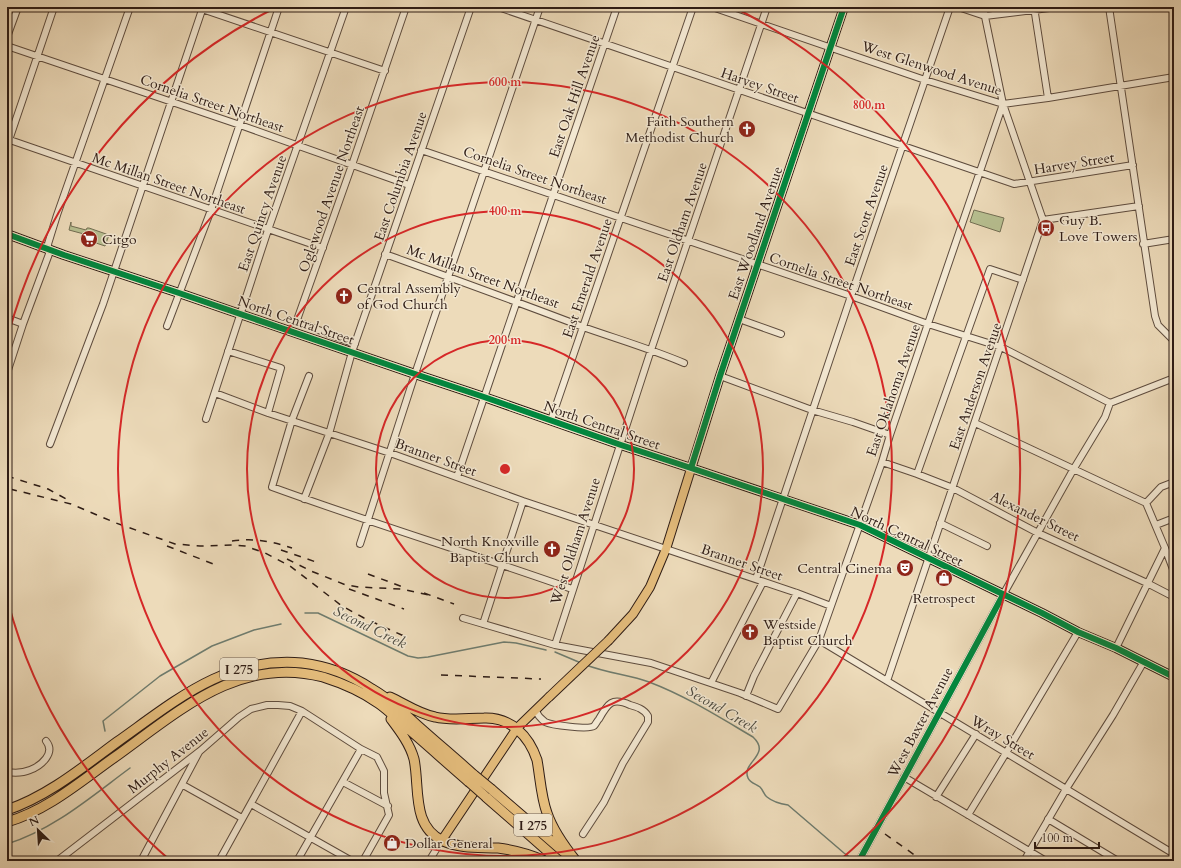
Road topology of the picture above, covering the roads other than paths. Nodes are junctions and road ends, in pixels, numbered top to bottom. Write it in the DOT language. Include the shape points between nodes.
graph roads {
  1 [pos="18,7"];
  2 [pos="54,7"];
  3 [pos="130,7"];
  4 [pos="279,7"];
  5 [pos="346,7"];
  6 [pos="406,7"];
  7 [pos="471,7"];
  8 [pos="498,7"];
  9 [pos="540,7"];
  10 [pos="618,7"];
  11 [pos="693,7"];
  12 [pos="712,7"];
  13 [pos="767,7"];
  14 [pos="844,7"];
  15 [pos="950,7"];
  16 [pos="958,7"];
  17 [pos="983,7"];
  18 [pos="1057,7"];
  19 [pos="1109,7"];
  20 [pos="201,8"];
  21 [pos="1034,8"];
  22 [pos="985,16"];
  23 [pos="536,21"];
  24 [pos="762,25"];
  25 [pos="270,33"];
  26 [pos="7,37"];
  27 [pos="605,45"];
  28 [pos="7,46"];
  29 [pos="830,48"];
  30 [pos="330,53"];
  31 [pos="37,56"];
  32 [pos="672,68"];
  33 [pos="385,72"];
  34 [pos="1174,77"];
  35 [pos="104,79"];
  36 [pos="925,80"];
  37 [pos="1121,86"];
  38 [pos="739,91"];
  39 [pos="1048,98"];
  40 [pos="171,102"];
  41 [pos="1003,104"];
  42 [pos="809,114"];
  43 [pos="240,125"];
  44 [pos="8,142"];
  45 [pos="298,145"];
  46 [pos="903,146"];
  47 [pos="422,150"];
  48 [pos="75,163"];
  49 [pos="352,165"];
  50 [pos="1133,165"];
  51 [pos="484,171"];
  52 [pos="980,173"];
  53 [pos="1030,182"];
  54 [pos="409,184"];
  55 [pos="142,186"];
  56 [pos="553,194"];
  57 [pos="1139,206"];
  58 [pos="211,210"];
  59 [pos="620,217"];
  60 [pos="1043,220"];
  61 [pos="268,230"];
  62 [pos="7,234"];
  63 [pos="1174,239"];
  64 [pos="689,241"];
  65 [pos="1143,244"];
  66 [pos="48,248"];
  67 [pos="323,248"];
  68 [pos="385,254"];
  69 [pos="757,264"];
  70 [pos="114,271"];
  71 [pos="448,277"];
  72 [pos="1023,280"];
  73 [pos="179,293"];
  74 [pos="851,296"];
  75 [pos="516,302"];
  76 [pos="240,314"];
  77 [pos="7,318"];
  78 [pos="739,319"];
  79 [pos="23,324"];
  80 [pos="928,324"];
  81 [pos="167,326"];
  82 [pos="583,326"];
  83 [pos="781,334"];
  84 [pos="966,335"];
  85 [pos="1174,341"];
  86 [pos="355,344"];
  87 [pos="1001,347"];
  88 [pos="651,350"];
  89 [pos="228,351"];
  90 [pos="352,352"];
  91 [pos="684,363"];
  92 [pos="7,373"];
  93 [pos="415,374"];
  94 [pos="309,376"];
  95 [pos="720,376"];
  96 [pos="1174,378"];
  97 [pos="215,393"];
  98 [pos="484,397"];
  99 [pos="1110,403"];
  100 [pos="812,410"];
  101 [pos="268,413"];
  102 [pos="206,418"];
  103 [pos="292,420"];
  104 [pos="550,420"];
  105 [pos="975,423"];
  106 [pos="329,434"];
  107 [pos="890,435"];
  108 [pos="50,444"];
  109 [pos="621,445"];
  110 [pos="390,453"];
  111 [pos="882,462"];
  112 [pos="692,468"];
  113 [pos="1073,470"];
  114 [pos="917,474"];
  115 [pos="457,477"];
  116 [pos="1174,482"];
  117 [pos="952,488"];
  118 [pos="304,499"];
  119 [pos="783,499"];
  120 [pos="524,501"];
  121 [pos="1146,503"];
  122 [pos="1174,518"];
  123 [pos="368,521"];
  124 [pos="940,523"];
  125 [pos="594,525"];
  126 [pos="860,525"];
  127 [pos="1156,525"];
  128 [pos="1038,533"];
  129 [pos="360,544"];
  130 [pos="986,546"];
  131 [pos="1166,548"];
  132 [pos="666,549"];
  133 [pos="928,559"];
  134 [pos="503,564"];
  135 [pos="1174,572"];
  136 [pos="756,579"];
  137 [pos="763,582"];
  138 [pos="1147,583"];
  139 [pos="572,589"];
  140 [pos="797,593"];
  141 [pos="1003,595"];
  142 [pos="1174,597"];
  143 [pos="831,606"];
  144 [pos="464,618"];
  145 [pos="483,624"];
  146 [pos="1078,632"];
  147 [pos="819,640"];
  148 [pos="555,645"];
  149 [pos="1116,648"];
  150 [pos="1144,663"];
  151 [pos="1174,677"];
  152 [pos="887,681"];
  153 [pos="711,683"];
  154 [pos="373,689"];
  155 [pos="746,696"];
  156 [pos="378,703"];
  157 [pos="534,710"];
  158 [pos="302,711"];
  159 [pos="939,712"];
  160 [pos="517,728"];
  161 [pos="976,734"];
  162 [pos="361,748"];
  163 [pos="200,750"];
  164 [pos="1006,753"];
  165 [pos="48,754"];
  166 [pos="7,772"];
  167 [pos="904,777"];
  168 [pos="471,778"];
  169 [pos="343,782"];
  170 [pos="182,785"];
  171 [pos="1066,789"];
  172 [pos="936,797"];
  173 [pos="251,804"];
  174 [pos="388,806"];
  175 [pos="7,810"];
  176 [pos="968,815"];
  177 [pos="242,818"];
  178 [pos="1048,819"];
  179 [pos="7,822"];
  180 [pos="583,834"];
  181 [pos="311,837"];
  182 [pos="442,840"];
  183 [pos="1030,851"];
  184 [pos="1174,854"];
  185 [pos="59,860"];
  186 [pos="141,861"];
  187 [pos="219,861"];
  188 [pos="297,861"];
  189 [pos="352,861"];
  190 [pos="363,861"];
  191 [pos="430,861"];
  192 [pos="545,861"];
  193 [pos="559,861"];
  194 [pos="575,861"];
  195 [pos="859,861"];
  196 [pos="1024,861"];
  197 [pos="1046,861"];
  198 [pos="1118,861"];
  1 -- 26 [label="street"];
  2 -- 31 [label="street"];
  3 -- 35 [label="street"];
  4 -- 25 [label="street"];
  5 -- 30 [label="street, East Quincy Avenue"];
  6 -- 33 [label="street, Oglewood Avenue Northeast"];
  7 -- 47 [label="street, East Columbia Avenue"];
  8 -- 23 [label="street, Harvey Street"];
  9 -- 23 [label="street"];
  10 -- 27 [label="street, East Oak Hill Avenue"];
  11 -- 32 [label="street, East Emerald Avenue"];
  12 -- 24 [label="street, West Glenwood Avenue"];
  13 -- 24 [label="street, East Oldham Avenue"];
  14 -- 29 [label="main road, East Woodland Avenue"];
  15 -- 36 [label="street, East Scott Avenue"];
  16 -- 22 [label="street"];
  17 -- 22 [label="street"];
  18 -- 21 [label="street"];
  19 -- 37 [label="street"];
  20 -- 25 [label="street"];
  20 -- 40 [label="street"];
  21 -- 22 [label="street"];
  21 -- 39 [label="street"];
  22 -- 41 [label="street"];
  23 -- 27 [label="street, Harvey Street"];
  23 -- 51 [label="street"];
  24 -- 29 [label="street, West Glenwood Avenue"];
  24 -- 38 [label="street, East Oldham Avenue"];
  25 -- 30 [label="street"];
  25 -- 43 [label="street"];
  27 -- 32 [label="street, Harvey Street"];
  27 -- 56 [label="street, East Oak Hill Avenue"];
  28 -- 31 [label="street, Cornelia Street Northeast"];
  29 -- 36 [label="street, West Glenwood Avenue"];
  29 -- 42 [label="main road, East Woodland Avenue"];
  30 -- 33 [label="street"];
  30 -- 45 [label="street, East Quincy Avenue"];
  31 -- 35 [label="street, Cornelia Street Northeast"];
  31 -- 44 [label="street"];
  32 -- 38 [label="street, Harvey Street"];
  32 -- 59 [label="street, East Emerald Avenue"];
  33 -- 49 [label="street, Oglewood Avenue Northeast"];
  34 -- 37 [label="street, West Glenwood Avenue"];
  35 -- 40 [label="street, Cornelia Street Northeast"];
  35 -- 48 [label="street"];
  36 -- 41 [label="street, West Glenwood Avenue"];
  36 -- 46 [label="street, East Scott Avenue"];
  37 -- 39 [label="street, West Glenwood Avenue"];
  37 -- 50 [label="street"];
  38 -- 42 [label="street, Harvey Street"];
  38 -- 64 [label="street, East Oldham Avenue"];
  39 -- 41 [label="street, West Glenwood Avenue"];
  40 -- 43 [label="street, Cornelia Street Northeast"];
  40 -- 55 [label="street"];
  41 -- 52 [label="street, East Oklahoma Avenue"];
  41 -- 53 [label="street"];
  42 -- 46 [label="street, Harvey Street"];
  42 -- 69 [label="main road, East Woodland Avenue"];
  43 -- 45 [label="street, Cornelia Street Northeast"];
  43 -- 58 [label="street"];
  44 -- 48 [label="street, Mc Millan Street Northeast"];
  45 -- 49 [label="street, Cornelia Street Northeast"];
  45 -- 61 [label="street, East Quincy Avenue"];
  46 -- 52 [label="street, Harvey Street"];
  46 -- 74 [label="street, East Scott Avenue"];
  47 -- 51 [label="street, Cornelia Street Northeast"];
  47 -- 54 [label="street, East Columbia Avenue"];
  48 -- 55 [label="street, Mc Millan Street Northeast"];
  48 -- 66 [label="street"];
  49 -- 54 [label="street, Cornelia Street Northeast"];
  49 -- 67 [label="street, Oglewood Avenue Northeast"];
  50 -- 53 [label="street, Harvey Street"];
  50 -- 57 [label="street"];
  51 -- 56 [label="street, Cornelia Street Northeast"];
  51 -- 71 [label="street"];
  52 -- 53 [label="street, Harvey Street" via="1014,184"];
  52 -- 80 [label="street, East Oklahoma Avenue"];
  53 -- 60 [label="street"];
  54 -- 68 [label="street, East Columbia Avenue"];
  55 -- 58 [label="street, Mc Millan Street Northeast"];
  55 -- 70 [label="street"];
  56 -- 59 [label="street, Cornelia Street Northeast"];
  56 -- 75 [label="street, East Oak Hill Avenue"];
  57 -- 60 [label="street"];
  57 -- 65 [label="street"];
  58 -- 61 [label="street, Mc Millan Street Northeast"];
  58 -- 73 [label="street"];
  59 -- 64 [label="street, Cornelia Street Northeast"];
  59 -- 82 [label="street, East Emerald Avenue"];
  60 -- 72 [label="street, East Anderson Avenue"];
  61 -- 67 [label="street, Mc Millan Street Northeast"];
  61 -- 76 [label="street, East Quincy Avenue"];
  62 -- 66 [label="main road, North Central Street"];
  63 -- 65 [label="street"];
  64 -- 69 [label="street, Cornelia Street Northeast"];
  64 -- 88 [label="street, East Oldham Avenue"];
  65 -- 85 [label="street" via="1155,316 1158,325"];
  66 -- 70 [label="main road, North Central Street"];
  66 -- 79 [label="street" via="49,254"];
  67 -- 86 [label="street, Oglewood Avenue Northeast" via="297,320"];
  68 -- 71 [label="street, Mc Millan Street Northeast"];
  68 -- 86 [label="street, East Columbia Avenue"];
  69 -- 74 [label="street, Cornelia Street Northeast"];
  69 -- 78 [label="main road, East Woodland Avenue"];
  70 -- 73 [label="main road, North Central Street"];
  70 -- 108 [label="street"];
  71 -- 75 [label="street, Mc Millan Street Northeast"];
  71 -- 93 [label="street"];
  72 -- 84 [label="street" via="990,269"];
  72 -- 87 [label="street, East Anderson Avenue"];
  73 -- 76 [label="main road, North Central Street"];
  73 -- 81 [label="street"];
  74 -- 80 [label="street, Cornelia Street Northeast"];
  74 -- 100 [label="street, East Scott Avenue"];
  75 -- 82 [label="street, Mc Millan Street Northeast"];
  75 -- 98 [label="street, East Oak Hill Avenue"];
  76 -- 89 [label="street, East Quincy Avenue"];
  76 -- 90 [label="main road, North Central Street"];
  77 -- 79 [label="street"];
  78 -- 83 [label="street"];
  78 -- 95 [label="main road, East Woodland Avenue"];
  79 -- 92 [label="street"];
  80 -- 84 [label="street, Cornelia Street Northeast"];
  80 -- 107 [label="street, East Oklahoma Avenue"];
  82 -- 88 [label="street, Mc Millan Street Northeast"];
  82 -- 104 [label="street, East Emerald Avenue"];
  84 -- 87 [label="street, Cornelia Street Northeast"];
  84 -- 114 [label="street"];
  86 -- 90 [label="street, East Columbia Avenue"];
  87 -- 99 [label="street, Cornelia Street Northeast"];
  87 -- 105 [label="street, East Anderson Avenue"];
  88 -- 91 [label="street, Mc Millan Street Northeast"];
  88 -- 109 [label="street, East Oldham Avenue"];
  89 -- 97 [label="street, East Quincy Avenue"];
  89 -- 101 [label="street" via="281,368"];
  90 -- 93 [label="main road, North Central Street"];
  90 -- 106 [label="street, East Columbia Avenue"];
  93 -- 98 [label="main road, North Central Street"];
  93 -- 110 [label="street"];
  94 -- 103 [label="street"];
  95 -- 100 [label="street"];
  95 -- 112 [label="main road, East Woodland Avenue"];
  96 -- 99 [label="street"];
  97 -- 101 [label="street, Branner Street"];
  97 -- 102 [label="street, East Quincy Avenue"];
  98 -- 104 [label="main road, North Central Street"];
  98 -- 115 [label="street, East Oak Hill Avenue"];
  99 -- 113 [label="street, West Baxter Avenue" via="1105,417"];
  100 -- 107 [label="street"];
  100 -- 119 [label="street, East Scott Avenue"];
  101 -- 103 [label="street, Branner Street"];
  103 -- 106 [label="street, Branner Street"];
  103 -- 118 [label="street" via="272,488"];
  104 -- 109 [label="main road, North Central Street"];
  105 -- 113 [label="street"];
  105 -- 117 [label="street, East Anderson Avenue"];
  106 -- 110 [label="street, Branner Street"];
  106 -- 118 [label="street, East Columbia Avenue"];
  107 -- 111 [label="street, East Oklahoma Avenue"];
  109 -- 112 [label="main road, North Central Street"];
  109 -- 125 [label="street, West Oldham Avenue"];
  110 -- 115 [label="street, Branner Street"];
  110 -- 123 [label="street"];
  111 -- 114 [label="street, Alexander Street"];
  111 -- 126 [label="street, East Oklahoma Avenue"];
  112 -- 119 [label="main road, North Central Street"];
  112 -- 132 [label="main road, East Woodland Avenue"];
  113 -- 121 [label="street"];
  113 -- 128 [label="street, West Baxter Avenue"];
  114 -- 117 [label="street, Alexander Street"];
  115 -- 120 [label="street, Branner Street"];
  116 -- 121 [label="street" via="1161,487"];
  117 -- 124 [label="street, East Anderson Avenue"];
  117 -- 128 [label="street, Alexander Street"];
  118 -- 123 [label="street"];
  119 -- 126 [label="main road, North Central Street"];
  119 -- 136 [label="street, East Scott Avenue"];
  120 -- 125 [label="street, Branner Street"];
  120 -- 134 [label="street"];
  121 -- 127 [label="street"];
  122 -- 127 [label="street"];
  123 -- 129 [label="street"];
  123 -- 134 [label="street"];
  124 -- 130 [label="street"];
  124 -- 133 [label="street, East Anderson Avenue"];
  125 -- 132 [label="street, Branner Street"];
  125 -- 139 [label="street, West Oldham Avenue"];
  126 -- 133 [label="main road, North Central Street"];
  126 -- 143 [label="street, East Oklahoma Avenue"];
  127 -- 131 [label="street"];
  128 -- 138 [label="street, Alexander Street"];
  128 -- 141 [label="street, West Baxter Avenue"];
  131 -- 135 [label="street"];
  131 -- 138 [label="street"];
  132 -- 136 [label="street, Branner Street"];
  132 -- 157 [label="main road, East Woodland Avenue, bridge" via="650,587 633,614"];
  133 -- 141 [label="main road, North Central Street"];
  133 -- 152 [label="street, East Anderson Avenue"];
  134 -- 139 [label="street"];
  134 -- 145 [label="street"];
  136 -- 137 [label="street, Branner Street"];
  137 -- 140 [label="street, Branner Street"];
  137 -- 153 [label="street"];
  138 -- 142 [label="street, Alexander Street"];
  138 -- 149 [label="street"];
  139 -- 148 [label="street, West Oldham Avenue"];
  140 -- 143 [label="street, Branner Street"];
  140 -- 155 [label="street"];
  141 -- 146 [label="main road, North Central Street"];
  141 -- 159 [label="street, West Baxter Avenue"];
  143 -- 147 [label="street, East Oklahoma Avenue"];
  144 -- 145 [label="street"];
  145 -- 148 [label="street"];
  146 -- 149 [label="main road, North Central Street"];
  146 -- 164 [label="street"];
  147 -- 152 [label="street, Wray Street"];
  147 -- 155 [label="street, East Oklahoma Avenue" via="778,709"];
  148 -- 153 [label="street" via="651,663"];
  149 -- 150 [label="main road, North Central Street"];
  150 -- 151 [label="main road, North Central Street"];
  150 -- 171 [label="street"];
  152 -- 159 [label="street, Wray Street"];
  153 -- 155 [label="street"];
  154 -- 160 [label="highway" via="418,712 435,717 496,718"];
  154 -- 168 [label="highway, I 275" via="393,704"];
  154 -- 175 [label="highway, I 275" via="352,676 312,664 267,663 234,671 184,695 74,773 43,793"];
  156 -- 168 [label="highway, I 275"];
  156 -- 179 [label="highway, I 275" via="334,680 309,674 271,672 244,678 196,700 62,795 36,810"];
  156 -- 182 [label="highway" via="407,742 413,758 418,806 422,818 427,827"];
  157 -- 160 [label="main road"];
  157 -- 180 [label="street" via="550,724 588,728 595,725 606,707 616,701 643,710 648,716 648,722 623,763 604,802"];
  158 -- 162 [label="street, Murphy Avenue"];
  158 -- 163 [label="street, Murphy Avenue" via="278,705 251,709"];
  158 -- 173 [label="street"];
  159 -- 161 [label="street, Wray Street"];
  159 -- 167 [label="street, West Baxter Avenue"];
  160 -- 182 [label="main road"];
  160 -- 194 [label="highway" via="535,753 546,811 552,826"];
  161 -- 164 [label="street, Wray Street"];
  161 -- 172 [label="street"];
  162 -- 169 [label="street"];
  162 -- 174 [label="street, Murphy Avenue" via="377,757 381,763"];
  163 -- 170 [label="street"];
  163 -- 185 [label="street, Murphy Avenue"];
  164 -- 171 [label="street, Wray Street"];
  164 -- 176 [label="street"];
  165 -- 166 [label="street" via="40,764 30,770"];
  167 -- 172 [label="street"];
  167 -- 195 [label="street, West Baxter Avenue"];
  168 -- 193 [label="highway, I 275, bridge" via="486,798"];
  168 -- 194 [label="highway, I 275, bridge" via="491,789"];
  169 -- 174 [label="street"];
  169 -- 181 [label="street"];
  170 -- 177 [label="street"];
  170 -- 186 [label="street"];
  171 -- 178 [label="street"];
  171 -- 184 [label="street, Wray Street"];
  172 -- 176 [label="street"];
  173 -- 177 [label="street"];
  173 -- 181 [label="street"];
  174 -- 190 [label="street, Murphy Avenue" via="389,815"];
  176 -- 183 [label="street"];
  177 -- 187 [label="street"];
  178 -- 183 [label="street"];
  178 -- 198 [label="street"];
  181 -- 188 [label="street"];
  181 -- 189 [label="street"];
  182 -- 191 [label="street"];
  182 -- 192 [label="highway" via="460,846 518,851"];
  183 -- 196 [label="street"];
  183 -- 197 [label="street"];
}
